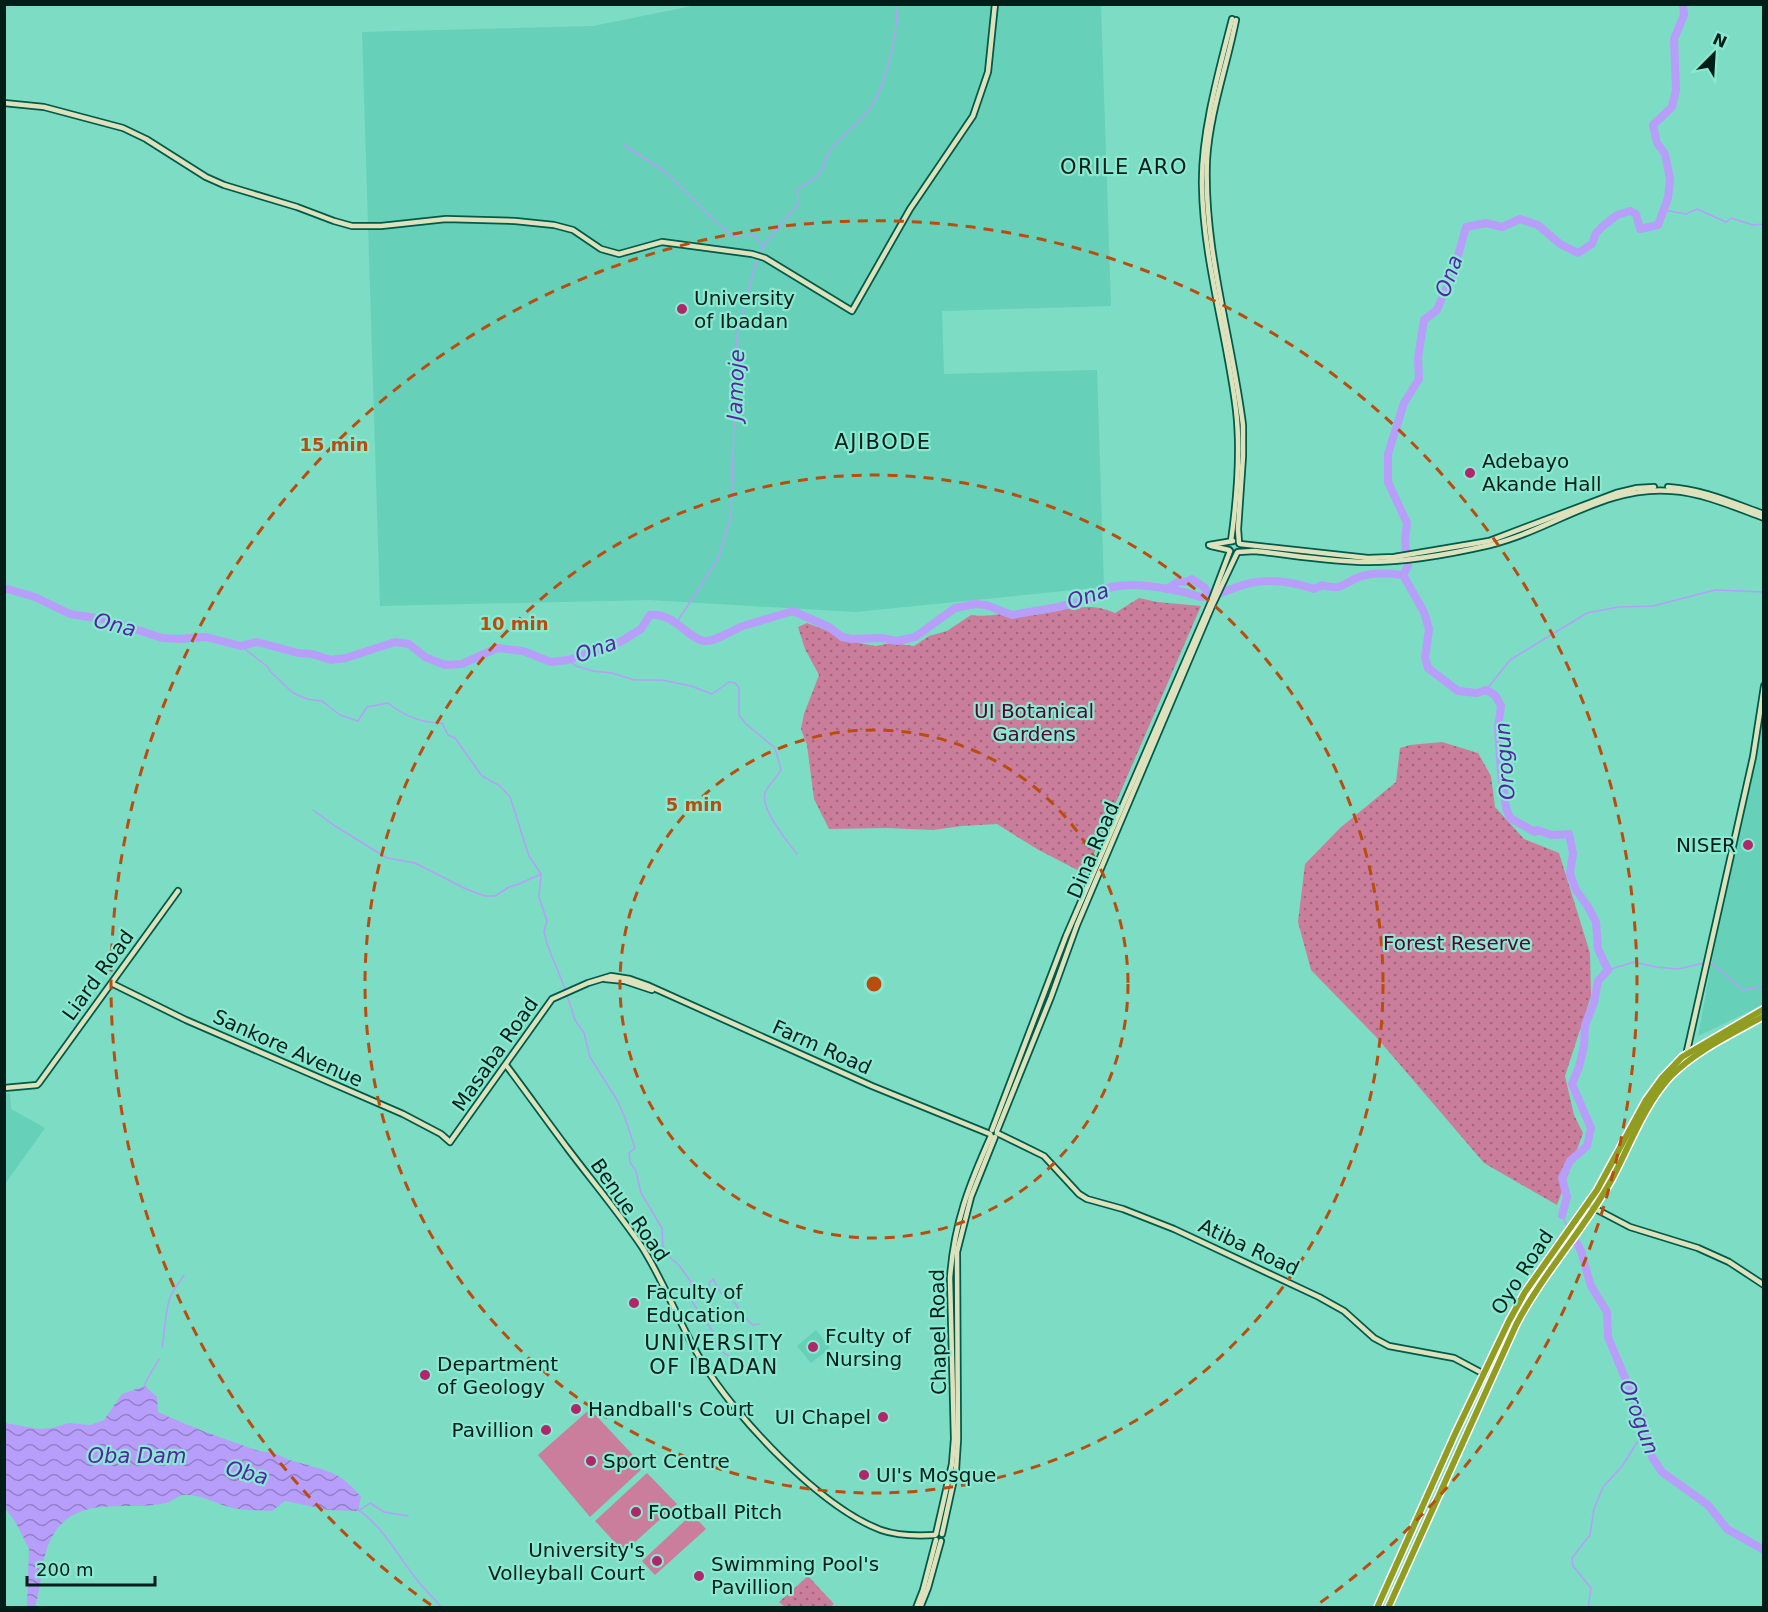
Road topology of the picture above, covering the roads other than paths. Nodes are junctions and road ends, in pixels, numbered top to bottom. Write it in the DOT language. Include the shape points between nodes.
graph roads {
  1 [pos="995,4"];
  2 [pos="4,103"];
  3 [pos="1764,516"];
  4 [pos="1230,542"];
  5 [pos="1240,544"];
  6 [pos="1229,551"];
  7 [pos="1238,552"];
  8 [pos="1395,558"];
  9 [pos="1220,581"];
  10 [pos="1764,686"];
  11 [pos="178,891"];
  12 [pos="604,979"];
  13 [pos="112,984"];
  14 [pos="1764,1009"];
  15 [pos="1764,1017"];
  16 [pos="1689,1057"];
  17 [pos="506,1065"];
  18 [pos="4,1088"];
  19 [pos="994,1133"];
  20 [pos="450,1142"];
  21 [pos="1590,1207"];
  22 [pos="1764,1285"];
  23 [pos="1520,1308"];
  24 [pos="1484,1374"];
  25 [pos="938,1537"];
  26 [pos="918,1608"];
  27 [pos="1377,1608"];
  28 [pos="1388,1608"];
  1 -- 2 [label="street" via="988,72 973,116 910,208 852,311 754,254 662,242 619,254 600,249 573,230 514,221 446,219 381,226 334,222 206,177 123,128 44,107"];
  3 -- 8 [label="street" via="1692,490 1637,488 1596,499 1489,542"];
  4 -- 5 [label="street"];
  4 -- 5 [label="street" via="1238,426 1213,281 1202,182 1206,131 1234,20 1210,134 1207,208 1243,425"];
  4 -- 6 [label="street"];
  4 -- 6 [label="street" via="1209,545"];
  5 -- 7 [label="street"];
  5 -- 8 [label="street" via="1350,557"];
  6 -- 7 [label="street"];
  6 -- 9 [label="street"];
  7 -- 8 [label="street" via="1367,562"];
  7 -- 9 [label="street"];
  9 -- 19 [label="street, Dina Road" via="1066,936"];
  10 -- 16 [label="street" via="1753,757"];
  11 -- 13 [label="street, Liard Road"];
  12 -- 17 [label="street, Masaba Road" via="552,999"];
  12 -- 19 [label="street, Farm Road" via="621,977 646,986 872,1086"];
  13 -- 18 [label="street, Liard Road" via="37,1085"];
  13 -- 20 [label="street, Sankore Avenue" via="404,1114"];
  14 -- 16 [label="highway, Oyo Road"];
  15 -- 16 [label="highway, Oyo Road"];
  16 -- 21 [label="highway, Oyo Road" via="1662,1078 1646,1100"];
  17 -- 20 [label="street, Masaba Road"];
  17 -- 25 [label="street, Benue Road" via="644,1250 712,1376 786,1463 832,1502 865,1523 894,1533"];
  19 -- 24 [label="street, Atiba Road" via="1044,1156 1079,1194 1097,1204 1126,1210 1174,1229 1333,1304 1389,1346 1454,1358"];
  19 -- 25 [label="street, Chapel Road" via="957,1252 958,1439 955,1478"];
  21 -- 22 [label="street" via="1630,1227 1698,1248"];
  21 -- 23 [label="highway, Oyo Road"];
  23 -- 24 [label="highway, Oyo Road"];
  23 -- 28 [label="highway, Oyo Road"];
  24 -- 27 [label="highway, Oyo Road"];
  25 -- 26 [label="street, Chapel Road"];
}
